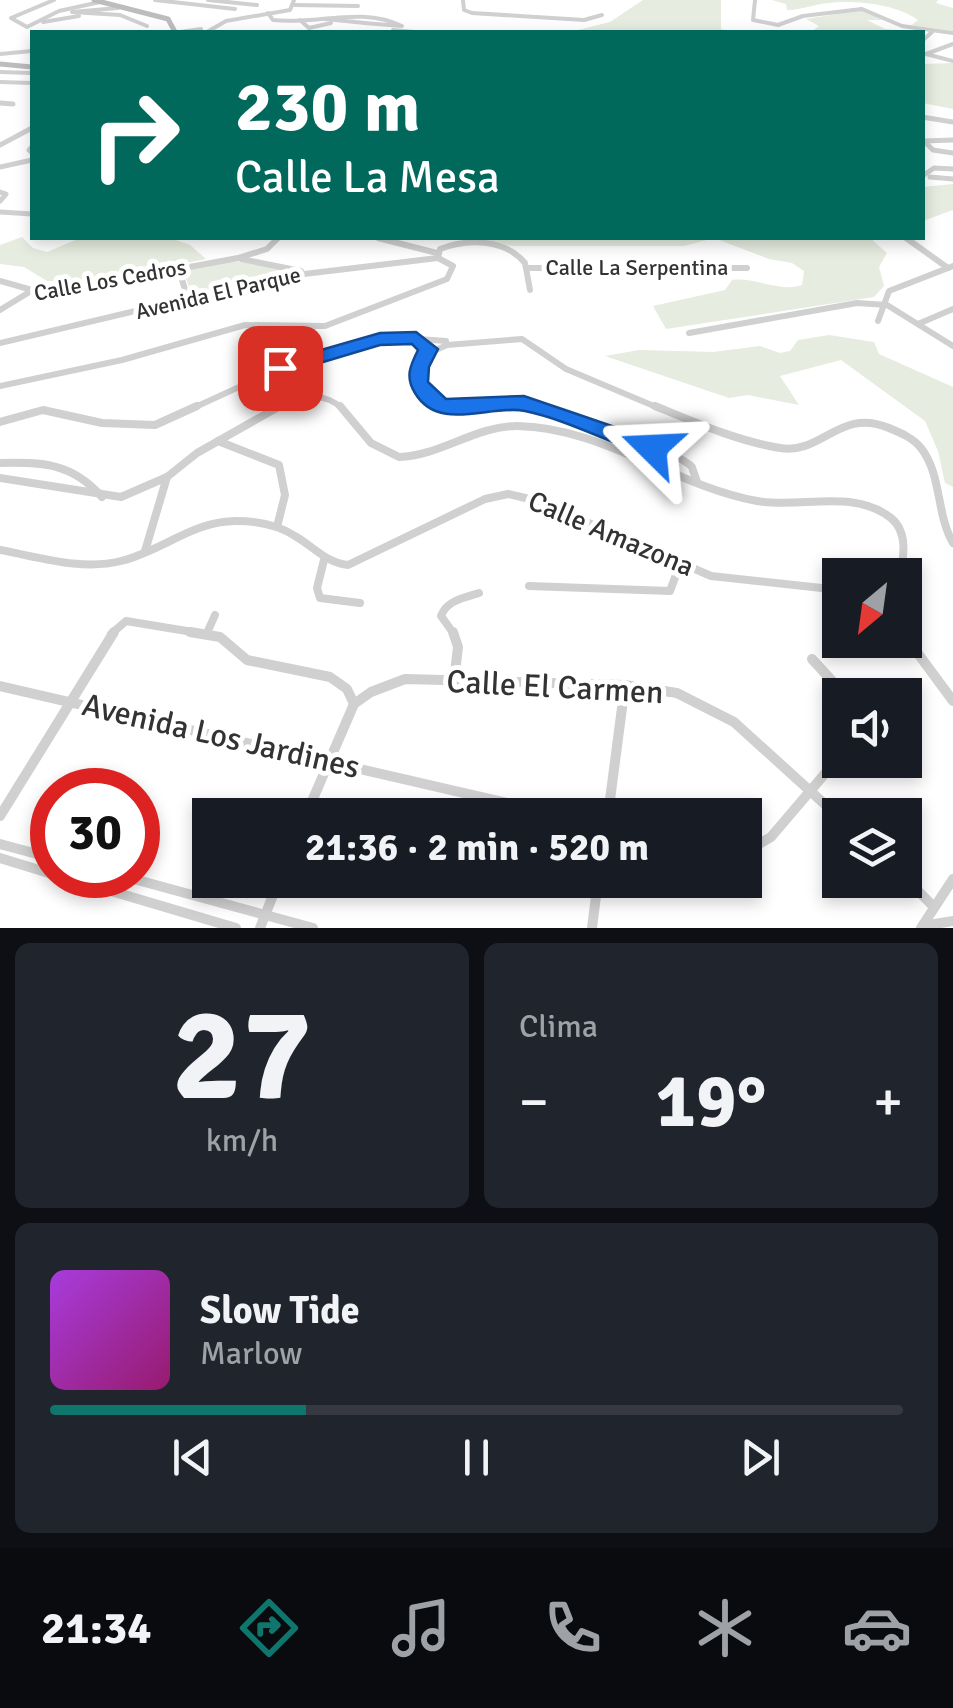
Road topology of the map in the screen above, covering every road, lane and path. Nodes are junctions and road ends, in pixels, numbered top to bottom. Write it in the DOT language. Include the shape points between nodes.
graph roads {
  1 [pos="54,0"];
  2 [pos="155,0"];
  3 [pos="186,0"];
  4 [pos="208,0"];
  5 [pos="463,0"];
  6 [pos="756,0"];
  7 [pos="97,1"];
  8 [pos="228,1"];
  9 [pos="294,2"];
  10 [pos="179,3"];
  11 [pos="255,3"];
  12 [pos="203,5"];
  13 [pos="172,6"];
  14 [pos="358,6"];
  15 [pos="218,7"];
  16 [pos="125,8"];
  17 [pos="235,9"];
  18 [pos="192,12"];
  19 [pos="151,14"];
  20 [pos="206,14"];
  21 [pos="268,14"];
  22 [pos="602,15"];
  23 [pos="308,19"];
  24 [pos="300,20"];
  25 [pos="39,23"];
  26 [pos="331,23"];
  27 [pos="364,23"];
  28 [pos="144,29"];
  29 [pos="201,29"];
  30 [pos="389,29"];
  31 [pos="177,30"];
  32 [pos="193,30"];
  33 [pos="211,30"];
  34 [pos="393,30"];
  35 [pos="397,30"];
  36 [pos="930,31"];
  37 [pos="953,33"];
  38 [pos="925,37"];
  39 [pos="953,44"];
  40 [pos="30,52"];
  41 [pos="0,54"];
  42 [pos="953,61"];
  43 [pos="0,64"];
  44 [pos="30,70"];
  45 [pos="30,70"];
  46 [pos="0,72"];
  47 [pos="0,82"];
  48 [pos="30,83"];
  49 [pos="0,103"];
  50 [pos="13,104"];
  51 [pos="925,117"];
  52 [pos="953,122"];
  53 [pos="30,129"];
  54 [pos="953,140"];
  55 [pos="925,142"];
  56 [pos="0,144"];
  57 [pos="925,144"];
  58 [pos="953,153"];
  59 [pos="30,154"];
  60 [pos="0,167"];
  61 [pos="953,169"];
  62 [pos="926,178"];
  63 [pos="953,180"];
  64 [pos="0,192"];
  65 [pos="0,201"];
  66 [pos="0,212"];
  67 [pos="30,214"];
  68 [pos="276,240"];
  69 [pos="385,240"];
  70 [pos="909,240"];
  71 [pos="438,255"];
  72 [pos="238,258"];
  73 [pos="950,267"];
  74 [pos="178,268"];
  75 [pos="527,268"];
  76 [pos="747,268"];
  77 [pos="305,272"];
  78 [pos="0,280"];
  79 [pos="32,290"];
  80 [pos="530,290"];
  81 [pos="188,299"];
  82 [pos="888,305"];
  83 [pos="1,309"];
  84 [pos="951,312"];
  85 [pos="878,321"];
  86 [pos="918,324"];
  87 [pos="688,334"];
  88 [pos="416,338"];
  89 [pos="455,342"];
  90 [pos="0,343"];
  91 [pos="953,346"];
  92 [pos="428,352"];
  93 [pos="0,386"];
  94 [pos="0,422"];
  95 [pos="218,441"];
  96 [pos="0,462"];
  97 [pos="167,476"];
  98 [pos="0,478"];
  99 [pos="697,482"];
  100 [pos="102,496"];
  101 [pos="277,527"];
  102 [pos="953,543"];
  103 [pos="0,550"];
  104 [pos="145,551"];
  105 [pos="901,558"];
  106 [pos="324,560"];
  107 [pos="680,564"];
  108 [pos="529,586"];
  109 [pos="822,588"];
  110 [pos="479,593"];
  111 [pos="360,603"];
  112 [pos="215,615"];
  113 [pos="207,634"];
  114 [pos="921,658"];
  115 [pos="812,659"];
  116 [pos="829,678"];
  117 [pos="454,681"];
  118 [pos="625,685"];
  119 [pos="0,686"];
  120 [pos="953,701"];
  121 [pos="70,702"];
  122 [pos="354,704"];
  123 [pos="328,760"];
  124 [pos="822,778"];
  125 [pos="811,792"];
  126 [pos="313,798"];
  127 [pos="488,798"];
  128 [pos="610,798"];
  129 [pos="822,802"];
  130 [pos="0,816"];
  131 [pos="762,842"];
  132 [pos="0,844"];
  133 [pos="30,852"];
  134 [pos="0,858"];
  135 [pos="30,867"];
  136 [pos="953,879"];
  137 [pos="160,886"];
  138 [pos="922,895"];
  139 [pos="135,898"];
  140 [pos="272,898"];
  141 [pos="596,898"];
  142 [pos="934,907"];
  143 [pos="265,914"];
  144 [pos="953,922"];
  145 [pos="922,927"];
  146 [pos="236,928"];
  147 [pos="260,928"];
  148 [pos="313,928"];
  149 [pos="592,928"];
  1 -- 25 [label="street" via="11,18 25,26"];
  2 -- 10 [label="street"];
  2 -- 19 [label="street"];
  3 -- 10 [label="street"];
  4 -- 8 [label="street"];
  5 -- 22 [label="street" via="464,10 472,12 584,20"];
  6 -- 36 [label="street" via="753,20 766,25 860,8"];
  7 -- 16 [label="street"];
  7 -- 25 [label="street"];
  8 -- 11 [label="street"];
  8 -- 15 [label="street"];
  9 -- 14 [label="street"];
  9 -- 21 [label="street" via="290,10"];
  10 -- 12 [label="street"];
  10 -- 13 [label="street"];
  12 -- 15 [label="street"];
  12 -- 18 [label="street"];
  15 -- 17 [label="street"];
  15 -- 20 [label="street"];
  16 -- 19 [label="street"];
  16 -- 28 [label="street" via="72,12 125,16"];
  19 -- 31 [label="street" via="171,20"];
  21 -- 24 [label="street" via="279,22"];
  21 -- 33 [label="street"];
  23 -- 24 [label="street"];
  23 -- 27 [label="street"];
  23 -- 27 [label="street" via="377,16 402,26"];
  24 -- 26 [label="street" via="310,28"];
  25 -- 28 [label="street" via="98,16"];
  27 -- 30 [label="street"];
  29 -- 32 [label="street"];
  30 -- 34 [label="street"];
  30 -- 35 [label="street"];
  36 -- 37 [label="street"];
  36 -- 38 [label="street"];
  39 -- 42 [label="street" via="926,54"];
  40 -- 41 [label="street"];
  43 -- 44 [label="street"];
  45 -- 46 [label="street"];
  47 -- 48 [label="street"];
  49 -- 50 [label="street"];
  51 -- 52 [label="street"];
  53 -- 56 [label="street"];
  54 -- 55 [label="street"];
  57 -- 58 [label="street"];
  59 -- 60 [label="street"];
  61 -- 62 [label="street" via="936,168"];
  62 -- 63 [label="street"];
  64 -- 65 [label="street" via="6,194"];
  66 -- 67 [label="street"];
  68 -- 72 [label="street, Calle Los Cedros"];
  69 -- 71 [label="street"];
  70 -- 73 [label="street"];
  71 -- 75 [label="street, Avenida El Parque" via="454,242 470,242 512,252"];
  71 -- 77 [label="street, Avenida El Parque"];
  71 -- 93 [label="street" via="452,266 446,278 325,326 245,326"];
  72 -- 74 [label="street, Calle Los Cedros"];
  72 -- 77 [label="street"];
  73 -- 82 [label="street" via="889,291"];
  74 -- 79 [label="street, Calle Los Cedros"];
  74 -- 81 [label="street"];
  75 -- 76 [label="street, Calle La Serpentina"];
  75 -- 80 [label="street"];
  77 -- 81 [label="street, Avenida El Parque"];
  78 -- 79 [label="street"];
  79 -- 83 [label="street, Calle Los Cedros"];
  81 -- 90 [label="street, Avenida El Parque"];
  82 -- 85 [label="street"];
  82 -- 86 [label="street"];
  82 -- 87 [label="street" via="850,304"];
  84 -- 86 [label="street"];
  86 -- 91 [label="street"];
  88 -- 89 [label="street"];
  88 -- 92 [label="street"];
  88 -- 94 [label="street" via="380,339 296,361 155,426 37,410"];
  89 -- 92 [label="street"];
  89 -- 102 [label="street" via="524,340 562,367 780,448 804,446 842,422 896,430 927,455 936,508"];
  92 -- 99 [label="street" via="418,382 441,406 548,408 679,459 692,467"];
  95 -- 97 [label="street"];
  95 -- 99 [label="street" via="308,394 339,404 368,440 399,458 486,430 527,427"];
  95 -- 101 [label="street" via="280,465 286,496"];
  96 -- 100 [label="street" via="67,466"];
  97 -- 100 [label="street" via="122,497"];
  97 -- 104 [label="street"];
  98 -- 100 [label="street"];
  99 -- 105 [label="street" via="762,502 852,504 887,514 903,539"];
  101 -- 104 [label="street" via="213,522"];
  101 -- 106 [label="street"];
  103 -- 104 [label="street" via="106,564"];
  106 -- 107 [label="street, Calle Amazona" via="358,563 508,494"];
  106 -- 111 [label="street" via="320,598"];
  107 -- 108 [label="street" via="670,591"];
  107 -- 109 [label="street, Calle Amazona" via="725,578"];
  110 -- 117 [label="street" via="442,610 461,650"];
  112 -- 113 [label="street"];
  113 -- 121 [label="street" via="126,620 113,629"];
  113 -- 122 [label="street" via="246,660 330,677"];
  114 -- 120 [label="street"];
  115 -- 116 [label="street"];
  117 -- 118 [label="street, Calle El Carmen"];
  117 -- 122 [label="street, Calle El Carmen" via="396,680"];
  118 -- 125 [label="street, Calle El Carmen" via="676,693 716,710"];
  118 -- 128 [label="street"];
  119 -- 121 [label="street, Avenida Los Jardines"];
  121 -- 123 [label="street, Avenida Los Jardines"];
  121 -- 130 [label="street"];
  122 -- 123 [label="street"];
  123 -- 126 [label="street"];
  123 -- 127 [label="street, Avenida Los Jardines"];
  124 -- 125 [label="street"];
  125 -- 129 [label="street, Calle El Carmen"];
  125 -- 131 [label="street"];
  132 -- 133 [label="street"];
  134 -- 135 [label="street"];
  136 -- 142 [label="street"];
  137 -- 143 [label="street"];
  138 -- 142 [label="street"];
  139 -- 146 [label="street"];
  140 -- 143 [label="street"];
  141 -- 149 [label="street"];
  142 -- 145 [label="street"];
  143 -- 147 [label="street"];
  143 -- 148 [label="street"];
  144 -- 145 [label="street"];
}
